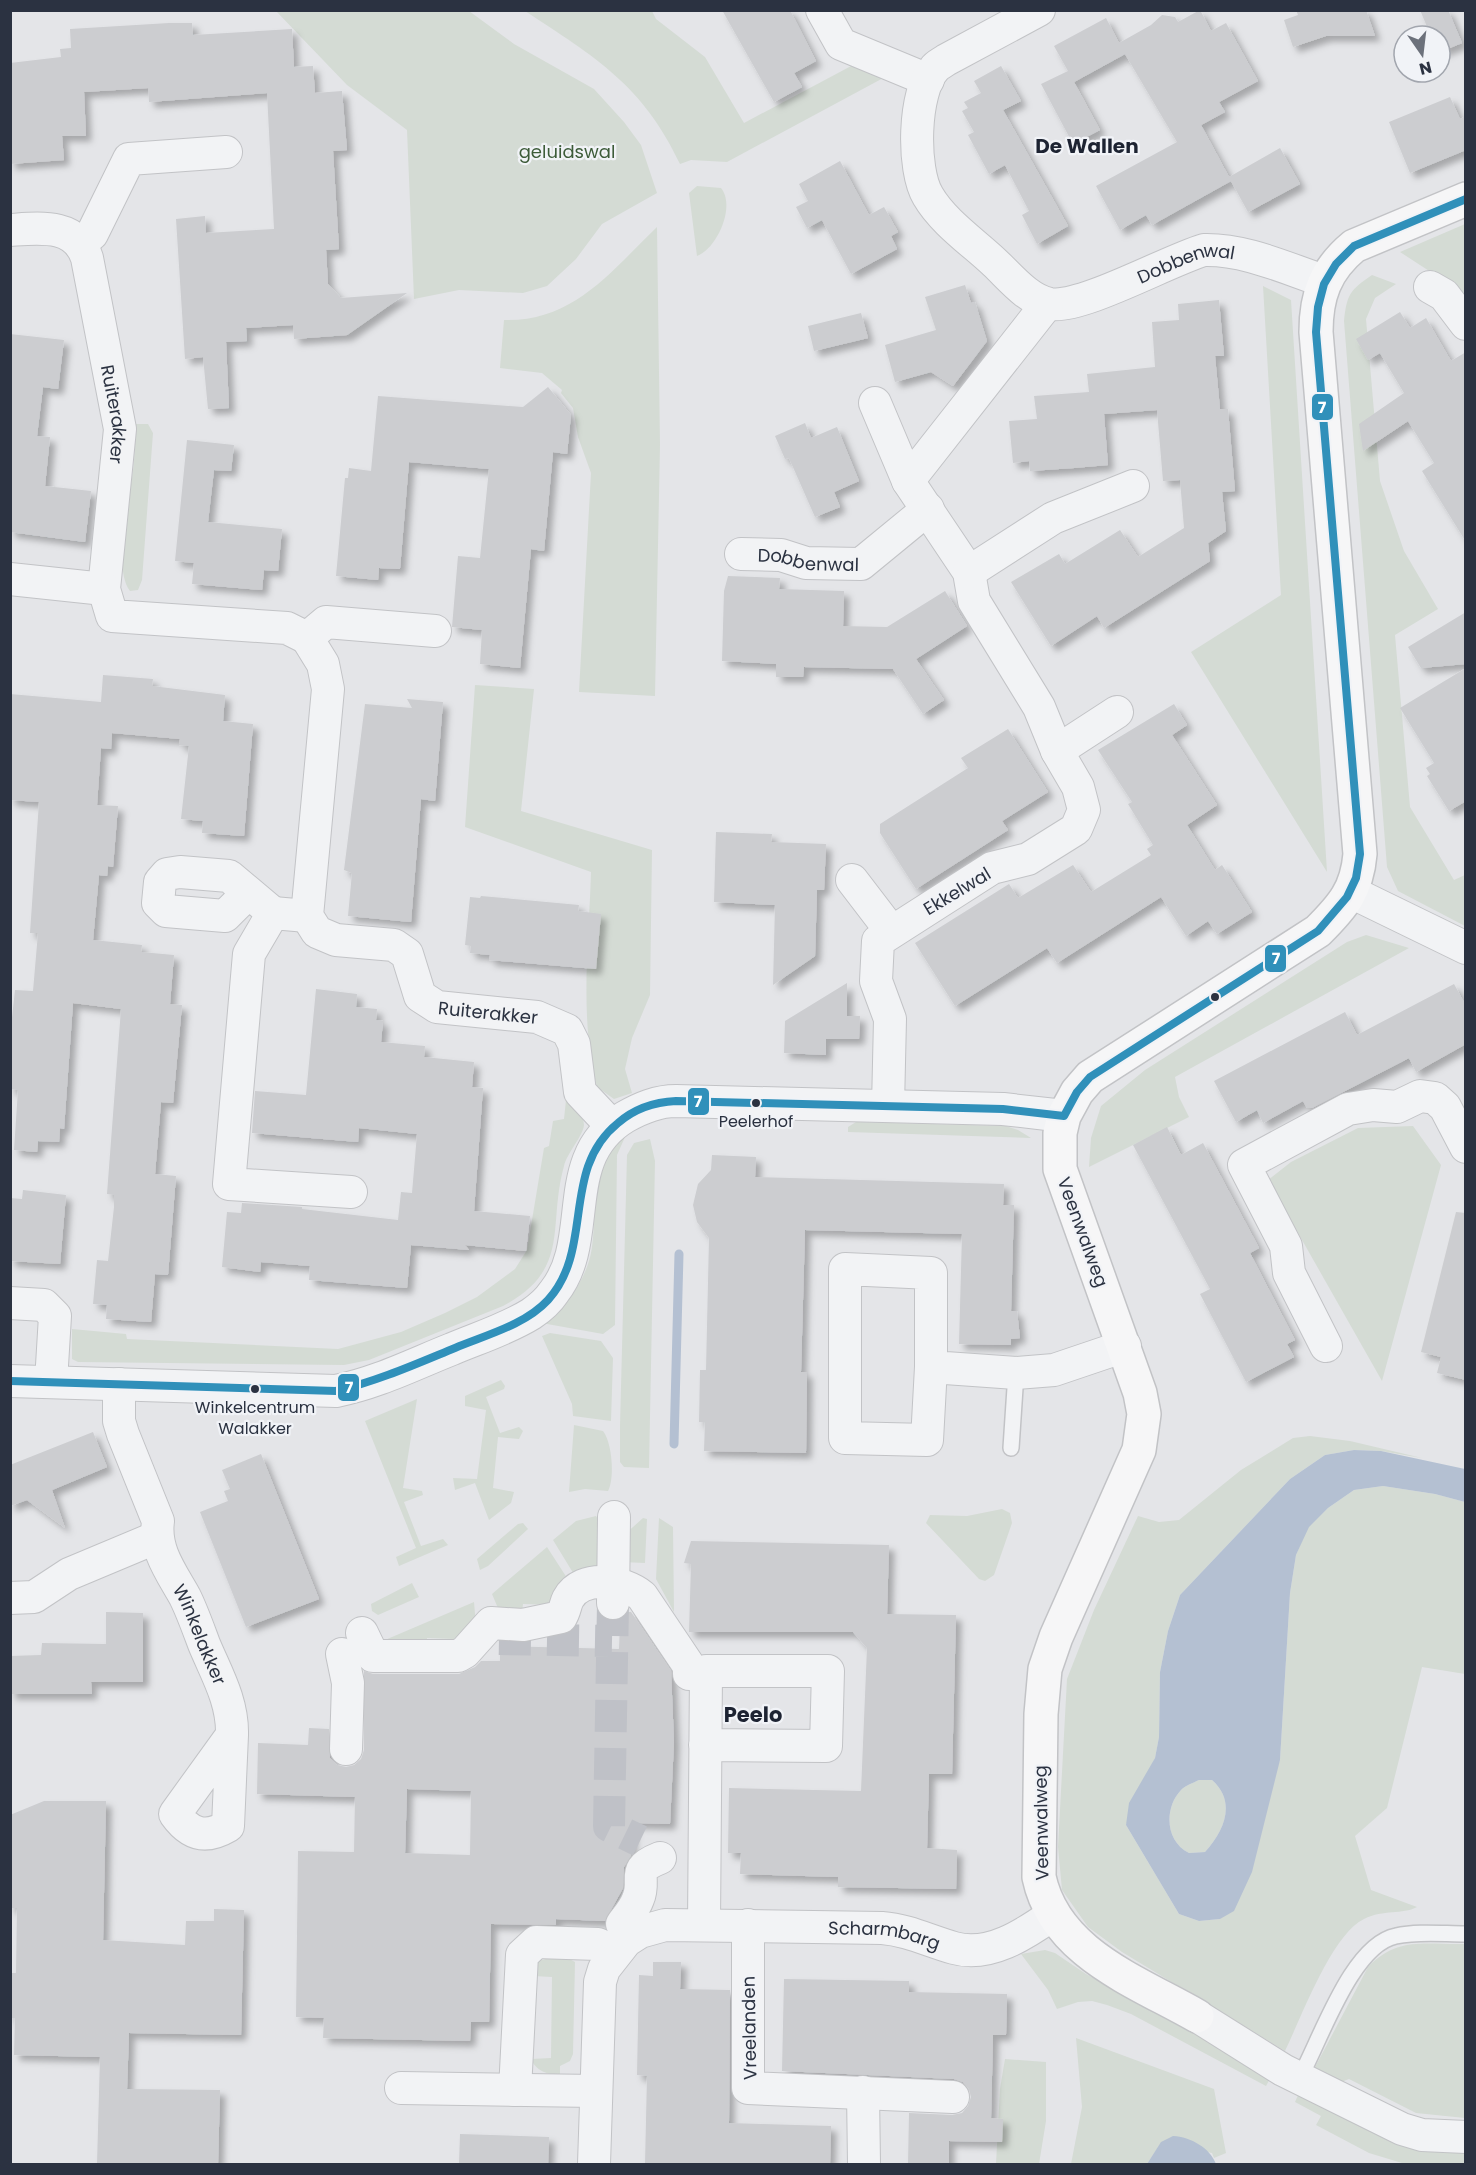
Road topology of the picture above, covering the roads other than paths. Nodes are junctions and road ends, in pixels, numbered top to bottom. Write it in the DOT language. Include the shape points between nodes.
graph roads {
  1 [pos="822,10"];
  2 [pos="1039,10"];
  3 [pos="928,80"];
  4 [pos="226,152"];
  5 [pos="1466,199"];
  6 [pos="10,230"];
  7 [pos="80,244"];
  8 [pos="1324,281"];
  9 [pos="1430,287"];
  10 [pos="1047,304"];
  11 [pos="1466,324"];
  12 [pos="875,403"];
  13 [pos="908,481"];
  14 [pos="1133,486"];
  15 [pos="928,508"];
  16 [pos="741,554"];
  17 [pos="969,572"];
  18 [pos="10,579"];
  19 [pos="104,589"];
  20 [pos="435,631"];
  21 [pos="307,638"];
  22 [pos="1117,712"];
  23 [pos="1057,751"];
  24 [pos="852,880"];
  25 [pos="248,892"];
  26 [pos="1351,892"];
  27 [pos="273,913"];
  28 [pos="308,916"];
  29 [pos="891,931"];
  30 [pos="1466,948"];
  31 [pos="888,1106"];
  32 [pos="1064,1116"];
  33 [pos="612,1126"];
  34 [pos="1466,1147"];
  35 [pos="351,1192"];
  36 [pos="10,1303"];
  37 [pos="1125,1346"];
  38 [pos="1326,1346"];
  39 [pos="931,1367"];
  40 [pos="1016,1373"];
  41 [pos="10,1381"];
  42 [pos="51,1382"];
  43 [pos="118,1384"];
  44 [pos="1011,1448"];
  45 [pos="614,1517"];
  46 [pos="156,1538"];
  47 [pos="613,1593"];
  48 [pos="10,1598"];
  49 [pos="706,1681"];
  50 [pos="232,1735"];
  51 [pos="705,1745"];
  52 [pos="346,1749"];
  53 [pos="692,1871"];
  54 [pos="1052,1916"];
  55 [pos="704,1925"];
  56 [pos="748,1925"];
  57 [pos="1466,1934"];
  58 [pos="619,1938"];
  59 [pos="1197,2016"];
  60 [pos="1299,2079"];
  61 [pos="401,2088"];
  62 [pos="516,2090"];
  63 [pos="596,2091"];
  64 [pos="864,2092"];
  65 [pos="953,2097"];
  66 [pos="1466,2137"];
  67 [pos="594,2164"];
  68 [pos="864,2164"];
  1 -- 3 [label="street" via="841,44"];
  2 -- 3 [label="street" via="946,60 934,68"];
  3 -- 10 [label="street" via="920,107 917,159 928,196 1021,288"];
  4 -- 7 [label="street" via="129,159 92,234"];
  5 -- 8 [label="street, Veenwalweg" via="1353,246 1338,259"];
  6 -- 7 [label="street" via="58,229"];
  7 -- 19 [label="street, Ruiterakker" via="89,268 120,429"];
  8 -- 10 [label="street, Dobbenwal" via="1223,249 1204,250 1072,302"];
  8 -- 26 [label="street, Veenwalweg" via="1316,305 1316,332 1360,854"];
  9 -- 11 [label="street" via="1444,295"];
  10 -- 13 [label="street"];
  12 -- 13 [label="street"];
  13 -- 15 [label="street"];
  14 -- 17 [label="street" via="1053,518"];
  15 -- 16 [label="street, Dobbenwal" via="861,564 806,563 781,555"];
  15 -- 17 [label="street"];
  17 -- 23 [label="street, Ekkelwal" via="974,601 1039,707"];
  18 -- 19 [label="street"];
  19 -- 21 [label="street, Ruiterakker" via="111,616 287,628"];
  20 -- 21 [label="street" via="326,622"];
  21 -- 28 [label="street" via="324,664 328,689"];
  22 -- 23 [label="street"];
  23 -- 29 [label="street, Ekkelwal" via="1078,787 1084,810 1076,829 1028,859 992,868"];
  24 -- 29 [label="street"];
  25 -- 27 [label="street"];
  26 -- 30 [label="street"];
  26 -- 32 [label="street, Veenwalweg" via="1318,931 1090,1077"];
  27 -- 28 [label="street"];
  27 -- 35 [label="street" via="249,954 229,1184"];
  28 -- 33 [label="street, Ruiterakker" via="317,932 336,940 394,945 407,954 420,996 437,1007 537,1017 567,1030 574,1044 580,1092"];
  29 -- 31 [label="street, Ekkelwal" via="878,941 875,953 876,981 890,1019"];
  31 -- 32 [label="street" via="1003,1109"];
  31 -- 33 [label="street" via="666,1101 631,1113"];
  32 -- 37 [label="street, Veenwalweg" via="1059,1154 1063,1179"];
  33 -- 43 [label="street" via="583,1171 571,1262 554,1293 530,1315 377,1380 336,1391"];
  34 -- 38 [label="street" via="1445,1107 1435,1098 1419,1096 1397,1107 1348,1109 1244,1165 1286,1246 1288,1273"];
  36 -- 42 [label="street" via="44,1305 55,1316"];
  37 -- 40 [label="street" via="1054,1370"];
  37 -- 54 [label="street, Veenwalweg" via="1144,1414 1141,1441 1056,1637 1046,1669 1041,1714 1038,1855 1042,1891"];
  39 -- 39 [label="street" via="931,1273 845,1269 845,1438 927,1440"];
  39 -- 40 [label="street"];
  40 -- 44 [label="lane"];
  41 -- 42 [label="street"];
  42 -- 43 [label="street"];
  43 -- 46 [label="street, Winkelakker" via="120,1421 158,1521"];
  45 -- 47 [label="street"];
  46 -- 48 [label="street" via="69,1574 34,1597"];
  46 -- 50 [label="street, Winkelakker" via="225,1691"];
  47 -- 49 [label="street" via="632,1588 642,1596 689,1666 689,1674 697,1674"];
  47 -- 52 [label="street" via="578,1588 568,1599 561,1617 523,1625 489,1623 458,1656 373,1656 352,1643"];
  49 -- 51 [label="street"];
  49 -- 51 [label="street" via="706,1671 828,1671 826,1746"];
  51 -- 55 [label="street"];
  53 -- 58 [label="street, Scharmbarg" via="650,1850 640,1871 639,1898"];
  54 -- 56 [label="street, Scharmbarg" via="1006,1942 979,1950 955,1949 895,1929"];
  54 -- 59 [label="street, Veenwalweg" via="1087,1953"];
  55 -- 56 [label="street, Scharmbarg"];
  55 -- 58 [label="street, Scharmbarg" via="665,1925"];
  56 -- 64 [label="street, Vreelanden" via="748,2088"];
  57 -- 60 [label="lane" via="1394,1936 1377,1944 1362,1959 1337,2001"];
  58 -- 62 [label="street" via="598,1944 536,1942 522,1955"];
  58 -- 63 [label="street, Scharmbarg" via="604,1969 598,1994"];
  59 -- 60 [label="street, Veenwalweg"];
  60 -- 66 [label="street, Veenwalweg" via="1422,2136"];
  61 -- 62 [label="street"];
  62 -- 63 [label="street"];
  63 -- 67 [label="street, Scharmbarg"];
  64 -- 65 [label="street, Vreelanden"];
  64 -- 68 [label="street"];
}
